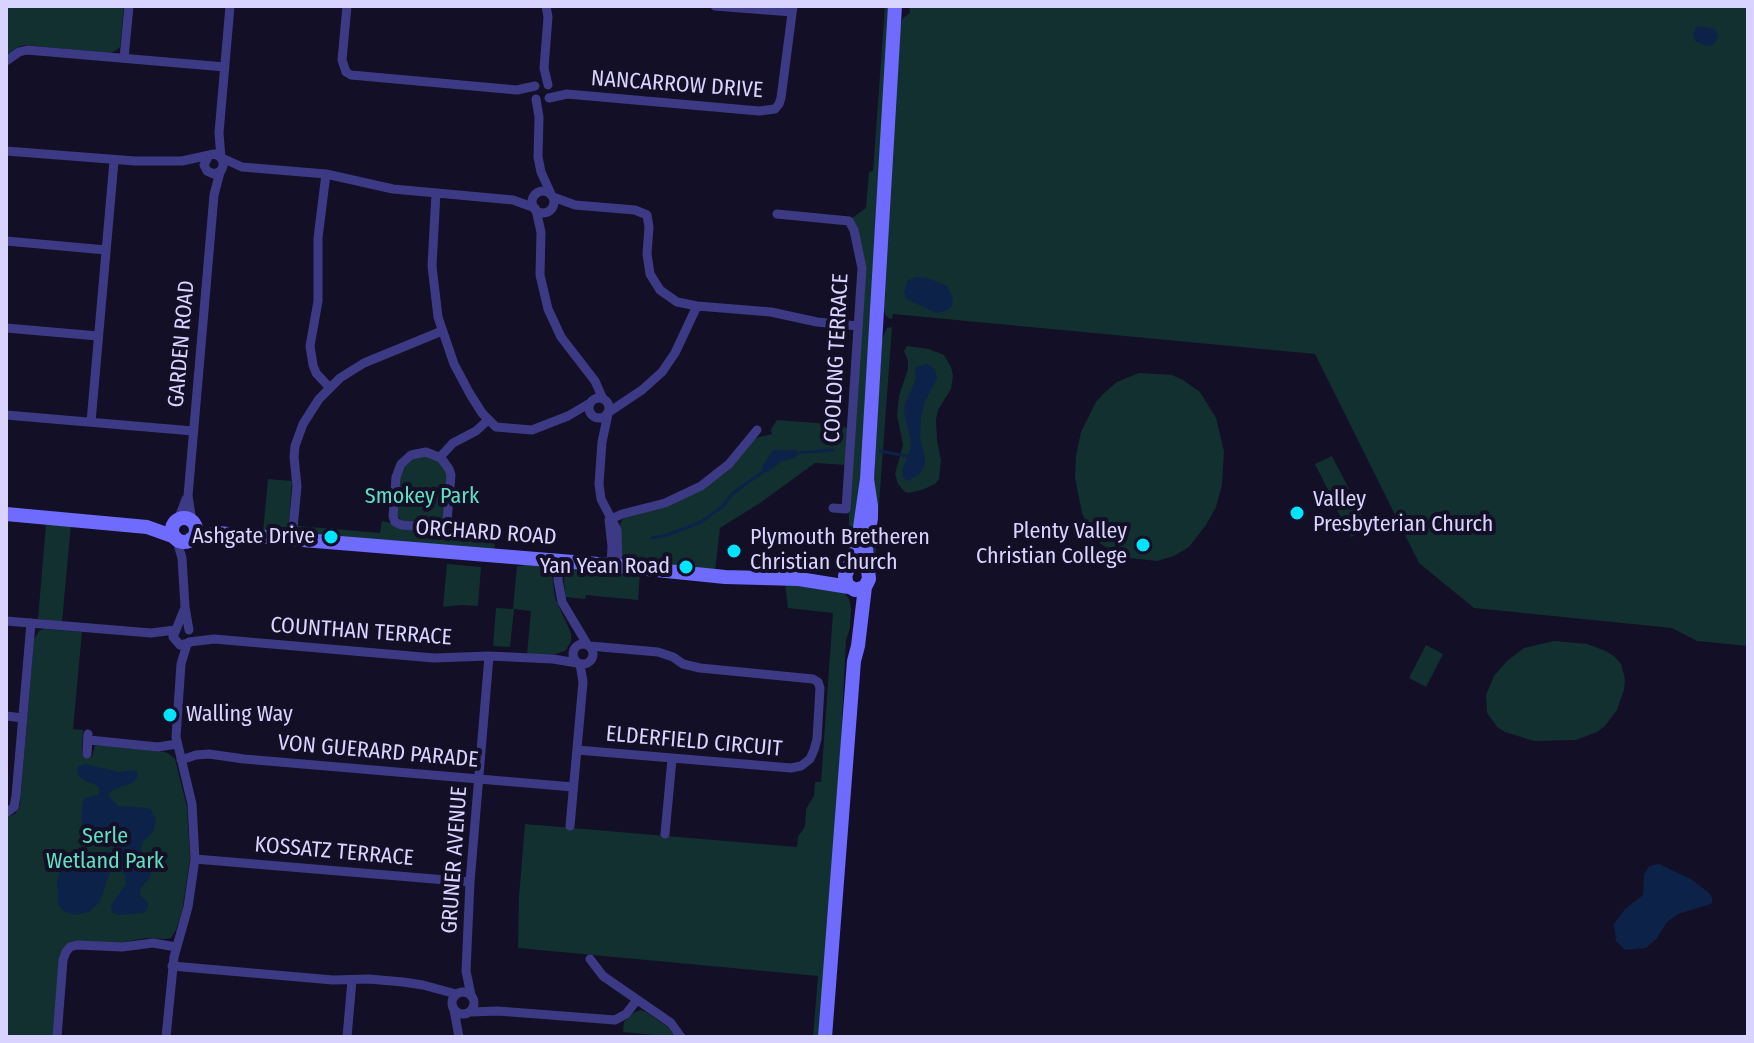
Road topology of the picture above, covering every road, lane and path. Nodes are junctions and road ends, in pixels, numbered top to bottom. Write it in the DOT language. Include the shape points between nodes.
graph roads {
  1 [pos="129,6"];
  2 [pos="230,6"];
  3 [pos="347,6"];
  4 [pos="552,6"];
  5 [pos="715,6"];
  6 [pos="895,6"];
  7 [pos="792,9"];
  8 [pos="547,11"];
  9 [pos="124,58"];
  10 [pos="6,61"];
  11 [pos="225,67"];
  12 [pos="544,68"];
  13 [pos="536,85"];
  14 [pos="517,90"];
  15 [pos="544,94"];
  16 [pos="219,133"];
  17 [pos="6,151"];
  18 [pos="208,156"];
  19 [pos="222,158"];
  20 [pos="114,161"];
  21 [pos="182,161"];
  22 [pos="242,167"];
  23 [pos="207,172"];
  24 [pos="220,172"];
  25 [pos="541,172"];
  26 [pos="326,174"];
  27 [pos="436,193"];
  28 [pos="536,194"];
  29 [pos="214,195"];
  30 [pos="552,196"];
  31 [pos="513,200"];
  32 [pos="575,205"];
  33 [pos="536,209"];
  34 [pos="551,209"];
  35 [pos="777,214"];
  36 [pos="541,232"];
  37 [pos="6,241"];
  38 [pos="106,250"];
  39 [pos="692,305"];
  40 [pos="858,326"];
  41 [pos="6,328"];
  42 [pos="442,331"];
  43 [pos="98,336"];
  44 [pos="329,387"];
  45 [pos="633,395"];
  46 [pos="598,400"];
  47 [pos="609,413"];
  48 [pos="6,415"];
  49 [pos="568,416"];
  50 [pos="594,417"];
  51 [pos="488,420"];
  52 [pos="91,422"];
  53 [pos="760,429"];
  54 [pos="193,431"];
  55 [pos="602,442"];
  56 [pos="440,457"];
  57 [pos="833,508"];
  58 [pos="6,514"];
  59 [pos="609,517"];
  60 [pos="185,521"];
  61 [pos="147,527"];
  62 [pos="217,533"];
  63 [pos="183,538"];
  64 [pos="292,539"];
  65 [pos="559,561"];
  66 [pos="614,565"];
  67 [pos="855,580"];
  68 [pos="185,607"];
  69 [pos="6,621"];
  70 [pos="31,623"];
  71 [pos="574,625"];
  72 [pos="176,630"];
  73 [pos="151,633"];
  74 [pos="189,637"];
  75 [pos="176,642"];
  76 [pos="574,649"];
  77 [pos="489,656"];
  78 [pos="586,656"];
  79 [pos="553,659"];
  80 [pos="181,664"];
  81 [pos="6,716"];
  82 [pos="23,718"];
  83 [pos="177,744"];
  84 [pos="577,750"];
  85 [pos="87,754"];
  86 [pos="672,759"];
  87 [pos="181,760"];
  88 [pos="479,778"];
  89 [pos="573,787"];
  90 [pos="6,813"];
  91 [pos="570,826"];
  92 [pos="665,834"];
  93 [pos="195,859"];
  94 [pos="470,882"];
  95 [pos="176,947"];
  96 [pos="590,959"];
  97 [pos="172,966"];
  98 [pos="466,971"];
  99 [pos="352,980"];
  100 [pos="433,988"];
  101 [pos="457,993"];
  102 [pos="472,996"];
  103 [pos="637,1000"];
  104 [pos="453,1008"];
  105 [pos="498,1011"];
  106 [pos="469,1012"];
  107 [pos="459,1036"];
  108 [pos="57,1037"];
  109 [pos="166,1037"];
  110 [pos="347,1037"];
  111 [pos="681,1037"];
  112 [pos="825,1037"];
  1 -- 9 [label="street"];
  2 -- 11 [label="street"];
  3 -- 14 [label="street" via="342,60 351,75"];
  4 -- 8 [label="street"];
  5 -- 7 [label="street"];
  6 -- 67 [label="main road" via="867,479"];
  7 -- 15 [label="street, NANCARROW DRIVE" via="781,98 775,109"];
  8 -- 12 [label="street"];
  9 -- 10 [label="street" via="24,50"];
  9 -- 11 [label="street"];
  11 -- 16 [label="street"];
  12 -- 13 [label="street"];
  12 -- 15 [label="street"];
  13 -- 14 [label="street"];
  13 -- 15 [label="street" via="532,92"];
  14 -- 15 [label="street, NANCARROW DRIVE"];
  15 -- 25 [label="street" via="537,149"];
  16 -- 18 [label="street"];
  16 -- 19 [label="street"];
  17 -- 20 [label="street"];
  18 -- 19 [label="street"];
  18 -- 21 [label="street"];
  18 -- 23 [label="street"];
  19 -- 22 [label="street"];
  19 -- 24 [label="street"];
  20 -- 21 [label="street"];
  20 -- 38 [label="street"];
  21 -- 23 [label="street"];
  22 -- 24 [label="street"];
  22 -- 26 [label="street"];
  23 -- 24 [label="street"];
  23 -- 29 [label="street, GARDEN ROAD"];
  24 -- 29 [label="street, GARDEN ROAD"];
  25 -- 28 [label="street"];
  25 -- 30 [label="street"];
  26 -- 27 [label="street"];
  26 -- 44 [label="street" via="310,346 316,373"];
  27 -- 31 [label="street"];
  27 -- 42 [label="street" via="432,266"];
  28 -- 30 [label="street"];
  28 -- 31 [label="street"];
  28 -- 33 [label="street"];
  29 -- 54 [label="street, GARDEN ROAD"];
  30 -- 32 [label="street"];
  30 -- 34 [label="street"];
  31 -- 33 [label="street"];
  32 -- 34 [label="street"];
  32 -- 39 [label="street" via="647,215 648,264 654,283 668,297"];
  33 -- 34 [label="street"];
  33 -- 36 [label="street"];
  34 -- 36 [label="street"];
  35 -- 40 [label="street, COOLONG TERRACE" via="851,224 862,268"];
  36 -- 46 [label="street" via="545,300 561,337 588,372"];
  37 -- 38 [label="street"];
  38 -- 43 [label="street"];
  39 -- 40 [label="street"];
  39 -- 45 [label="street" via="675,353 662,372"];
  40 -- 57 [label="street, COOLONG TERRACE" via="846,509"];
  41 -- 43 [label="street"];
  42 -- 44 [label="street" via="364,363"];
  42 -- 51 [label="street" via="461,378"];
  43 -- 52 [label="street"];
  44 -- 64 [label="street" via="297,436"];
  45 -- 46 [label="street"];
  45 -- 47 [label="street"];
  46 -- 47 [label="street" via="609,405"];
  46 -- 49 [label="street"];
  46 -- 50 [label="street" via="589,410"];
  47 -- 50 [label="street"];
  47 -- 55 [label="street"];
  48 -- 52 [label="street"];
  49 -- 50 [label="street"];
  49 -- 51 [label="street" via="532,430 496,427"];
  50 -- 55 [label="street"];
  51 -- 56 [label="street"];
  52 -- 54 [label="street"];
  53 -- 59 [label="street" via="701,486 665,503"];
  54 -- 60 [label="street, GARDEN ROAD"];
  55 -- 59 [label="street" via="599,484"];
  56 -- 56 [label="street" via="418,453 401,464 393,507 397,523 437,528 446,524 452,482"];
  58 -- 61 [label="main road"];
  59 -- 66 [label="street"];
  60 -- 61 [label="main road"];
  60 -- 62 [label="main road, ORCHARD ROAD"];
  60 -- 63 [label="main road" via="196,530"];
  60 -- 63 [label="main road" via="172,527"];
  61 -- 63 [label="main road"];
  62 -- 63 [label="main road, ORCHARD ROAD"];
  62 -- 64 [label="main road, ORCHARD ROAD"];
  63 -- 68 [label="street"];
  64 -- 65 [label="main road, ORCHARD ROAD"];
  65 -- 66 [label="main road, ORCHARD ROAD"];
  65 -- 71 [label="street" via="560,594"];
  66 -- 67 [label="main road, ORCHARD ROAD" via="725,577"];
  67 -- 112 [label="main road" via="858,646"];
  68 -- 72 [label="street"];
  68 -- 74 [label="street"];
  69 -- 70 [label="street"];
  70 -- 73 [label="street"];
  70 -- 82 [label="street"];
  71 -- 76 [label="street"];
  71 -- 78 [label="street"];
  72 -- 73 [label="street"];
  72 -- 74 [label="street" via="182,627"];
  72 -- 75 [label="street"];
  73 -- 75 [label="street"];
  74 -- 75 [label="street" via="181,645"];
  74 -- 77 [label="street, COUNTHAN TERRACE" via="434,658"];
  74 -- 80 [label="street"];
  75 -- 80 [label="street"];
  76 -- 78 [label="street, COUNTHAN TERRACE" via="579,644"];
  76 -- 78 [label="street" via="573,657"];
  76 -- 79 [label="street, COUNTHAN TERRACE"];
  77 -- 79 [label="street, COUNTHAN TERRACE"];
  77 -- 88 [label="street, GRUNER AVENUE"];
  78 -- 79 [label="street, COUNTHAN TERRACE"];
  78 -- 84 [label="street"];
  78 -- 86 [label="street, ELDERFIELD CIRCUIT" via="618,648 658,652 700,668 810,678 820,685 816,745 801,766"];
  80 -- 83 [label="street"];
  81 -- 82 [label="street"];
  82 -- 90 [label="street" via="15,803"];
  83 -- 85 [label="street" via="158,747 89,737"];
  83 -- 87 [label="street"];
  84 -- 86 [label="street, ELDERFIELD CIRCUIT"];
  84 -- 89 [label="street"];
  86 -- 92 [label="street"];
  87 -- 88 [label="street, VON GUERARD PARADE" via="209,754"];
  87 -- 93 [label="street" via="192,804"];
  88 -- 89 [label="street, VON GUERARD PARADE"];
  88 -- 94 [label="street, GRUNER AVENUE"];
  89 -- 91 [label="street"];
  93 -- 94 [label="street, KOSSATZ TERRACE"];
  93 -- 95 [label="street"];
  94 -- 98 [label="street, GRUNER AVENUE"];
  95 -- 97 [label="street"];
  95 -- 108 [label="street" via="153,943 68,949"];
  96 -- 103 [label="street" via="603,976"];
  97 -- 99 [label="street"];
  97 -- 109 [label="street"];
  98 -- 101 [label="street, GRUNER AVENUE"];
  98 -- 102 [label="street, GRUNER AVENUE"];
  99 -- 100 [label="street"];
  99 -- 110 [label="street"];
  100 -- 101 [label="street"];
  100 -- 104 [label="street"];
  101 -- 102 [label="street"];
  101 -- 104 [label="street"];
  102 -- 105 [label="street"];
  102 -- 106 [label="street"];
  103 -- 105 [label="street" via="615,1020"];
  103 -- 111 [label="street" via="671,1023"];
  104 -- 106 [label="street" via="460,1014"];
  104 -- 107 [label="street"];
  105 -- 106 [label="street"];
  106 -- 107 [label="street"];
}
